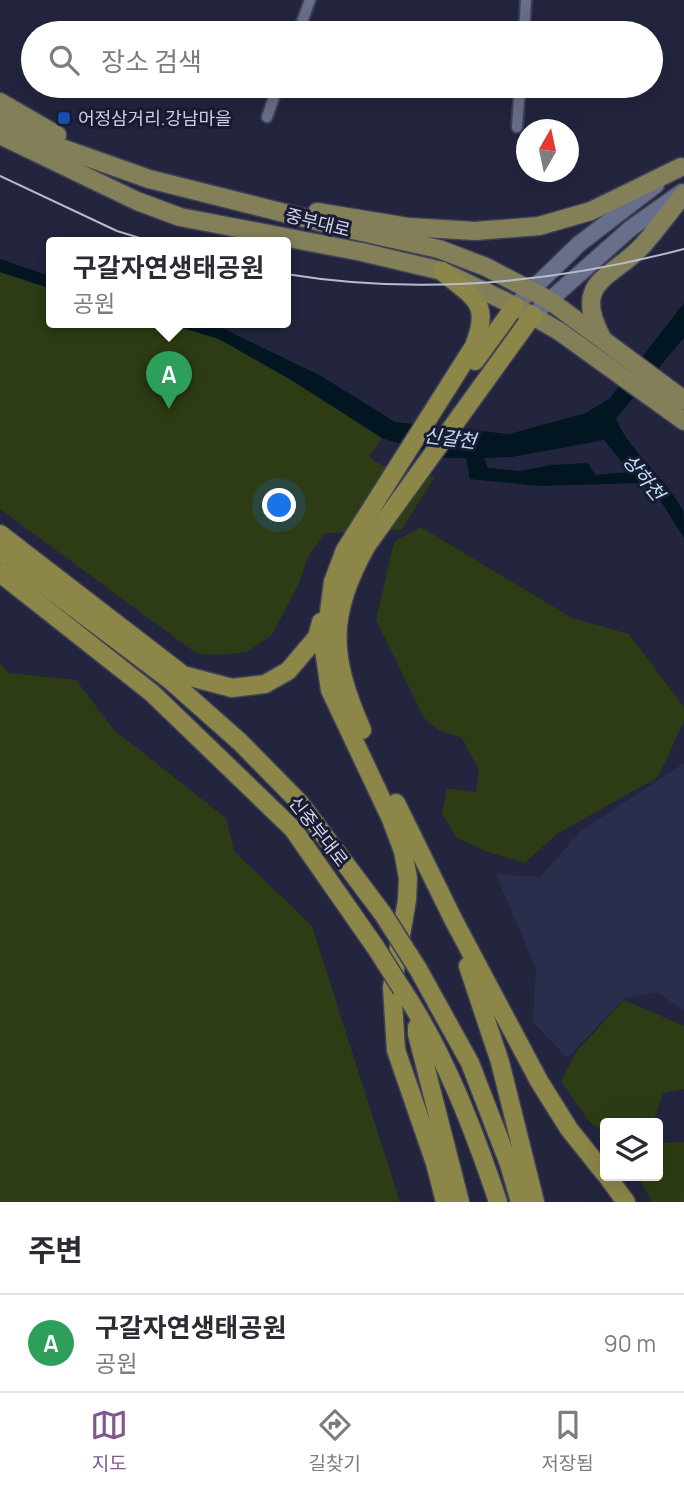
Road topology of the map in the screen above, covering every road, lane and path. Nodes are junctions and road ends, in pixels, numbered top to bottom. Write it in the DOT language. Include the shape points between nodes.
graph roads {
  1 [pos="310,0"];
  2 [pos="526,0"];
  3 [pos="302,21"];
  4 [pos="525,21"];
  5 [pos="274,98"];
  6 [pos="519,98"];
  7 [pos="0,102"];
  8 [pos="267,117"];
  9 [pos="0,119"];
  10 [pos="518,119"];
  11 [pos="0,135"];
  12 [pos="0,149"];
  13 [pos="683,166"];
  14 [pos="149,179"];
  15 [pos="684,192"];
  16 [pos="251,205"];
  17 [pos="180,217"];
  18 [pos="284,237"];
  19 [pos="291,238"];
  20 [pos="442,271"];
  21 [pos="531,291"];
  22 [pos="549,300"];
  23 [pos="515,306"];
  24 [pos="533,315"];
  25 [pos="605,343"];
  26 [pos="615,360"];
  27 [pos="684,400"];
  28 [pos="684,421"];
  29 [pos="385,486"];
  30 [pos="0,534"];
  31 [pos="0,552"];
  32 [pos="0,573"];
  33 [pos="333,582"];
  34 [pos="453,919"];
  35 [pos="418,1013"];
  36 [pos="600,1168"];
  37 [pos="610,1181"];
  38 [pos="445,1202"];
  39 [pos="460,1202"];
  40 [pos="498,1202"];
  41 [pos="520,1202"];
  42 [pos="535,1202"];
  43 [pos="626,1202"];
  1 -- 3 [label="street"];
  2 -- 4 [label="street"];
  5 -- 8 [label="street"];
  6 -- 10 [label="street"];
  7 -- 14 [label="main road" via="58,136"];
  9 -- 14 [label="main road, 중부대로" via="53,145"];
  11 -- 17 [label="main road, 중부대로" via="136,201"];
  12 -- 17 [label="main road" via="126,206"];
  13 -- 16 [label="main road" via="591,211 539,226 475,231"];
  13 -- 21 [label="main road" via="603,224"];
  14 -- 16 [label="main road, 중부대로"];
  15 -- 22 [label="main road" via="631,228"];
  15 -- 25 [label="main road" via="641,247 597,282 591,302 593,321"];
  16 -- 21 [label="main road, 중부대로" via="439,248"];
  17 -- 18 [label="main road, 중부대로"];
  19 -- 20 [label="main road, 중부대로"];
  20 -- 23 [label="main road, 중부대로"];
  20 -- 29 [label="highway" via="476,298 480,331"];
  21 -- 22 [label="main road, 중부대로"];
  21 -- 23 [label="main road"];
  22 -- 24 [label="main road"];
  22 -- 25 [label="main road, 중부대로"];
  23 -- 24 [label="main road, 중부대로"];
  23 -- 29 [label="highway"];
  24 -- 26 [label="main road, 중부대로"];
  24 -- 34 [label="highway" via="367,545 340,605 338,663 345,692"];
  25 -- 26 [label="main road, 중부대로"];
  26 -- 27 [label="main road"];
  26 -- 28 [label="main road"];
  29 -- 33 [label="highway" via="345,550"];
  30 -- 33 [label="highway" via="183,675 232,688 265,684 288,671 317,637"];
  31 -- 41 [label="highway, 신중부대로, bridge" via="170,680 299,802 383,914 470,1063"];
  32 -- 35 [label="highway, 신중부대로, bridge" via="152,693 293,829"];
  33 -- 38 [label="highway" via="324,650 330,690 403,850 407,900 392,987 396,1049"];
  34 -- 36 [label="highway" via="539,1081"];
  34 -- 42 [label="highway" via="500,1062"];
  35 -- 39 [label="highway" via="417,1034"];
  35 -- 40 [label="highway, 신중부대로" via="476,1136"];
  37 -- 43 [label="highway"];
}
